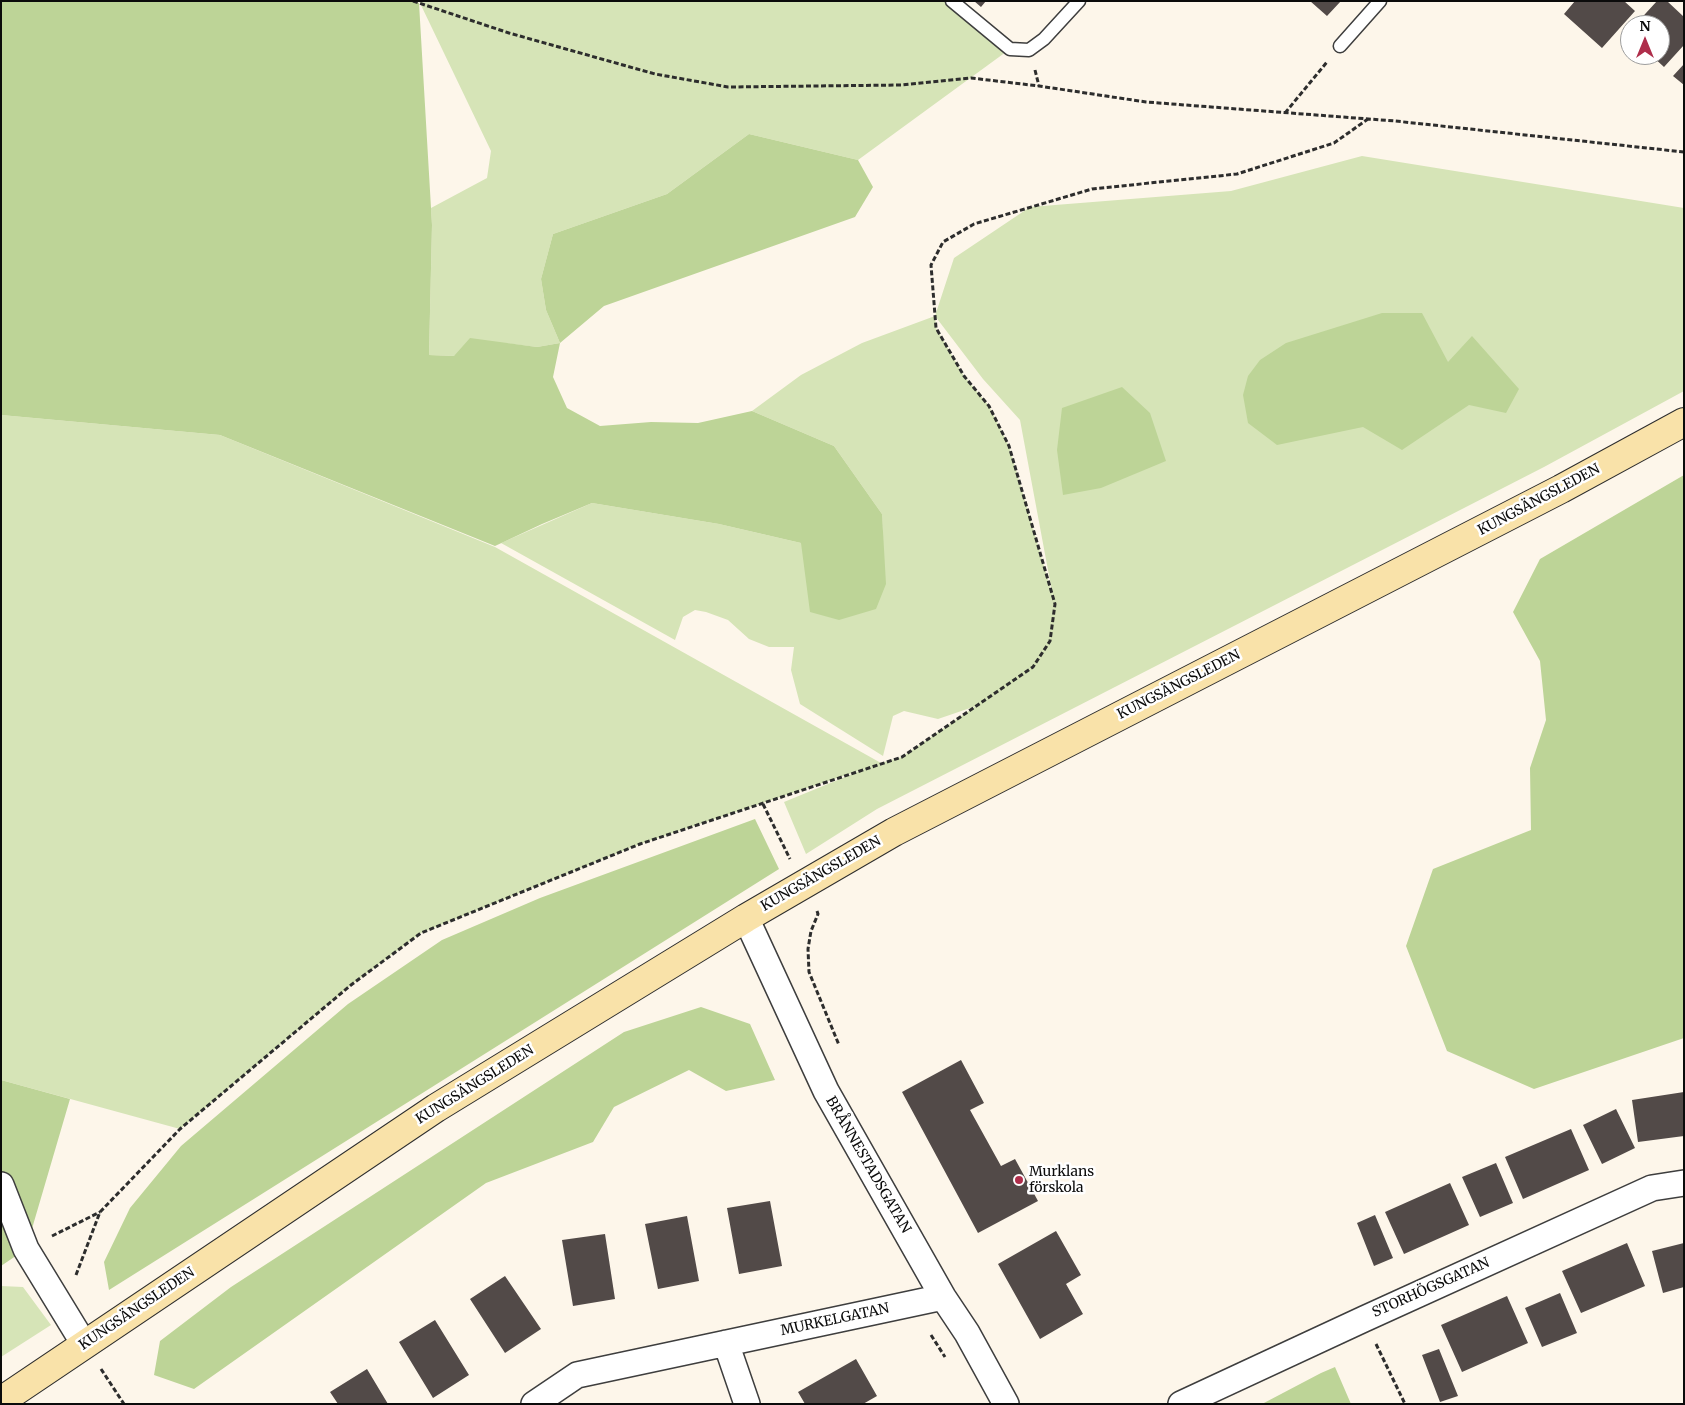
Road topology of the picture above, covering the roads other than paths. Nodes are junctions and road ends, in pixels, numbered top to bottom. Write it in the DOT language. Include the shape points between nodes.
graph roads {
  1 [pos="952,1"];
  2 [pos="1079,1"];
  3 [pos="1380,1"];
  4 [pos="1340,46"];
  5 [pos="1684,422"];
  6 [pos="746,918"];
  7 [pos="1684,1183"];
  8 [pos="1,1185"];
  9 [pos="943,1297"];
  10 [pos="726,1343"];
  11 [pos="84,1344"];
  12 [pos="1,1401"];
  13 [pos="534,1404"];
  14 [pos="747,1404"];
  15 [pos="1006,1404"];
  16 [pos="1181,1404"];
  1 -- 2 [label="lane" via="1010,49 1029,50 1044,40"];
  3 -- 4 [label="lane"];
  5 -- 6 [label="main road, KUNGSÄNGSLEDEN" via="1552,494 894,832"];
  6 -- 9 [label="street, BRÅNNESTADSGATAN" via="826,1091"];
  6 -- 11 [label="main road, KUNGSÄNGSLEDEN" via="436,1108"];
  7 -- 16 [label="street, STORHÖGSGATAN" via="1652,1188"];
  8 -- 11 [label="street" via="26,1249"];
  9 -- 10 [label="street, MURKELGATAN"];
  9 -- 15 [label="street, BRÅNNESTADSGATAN"];
  10 -- 13 [label="street, MURKELGATAN" via="577,1375"];
  10 -- 14 [label="street"];
  11 -- 12 [label="main road, KUNGSÄNGSLEDEN"];
}
